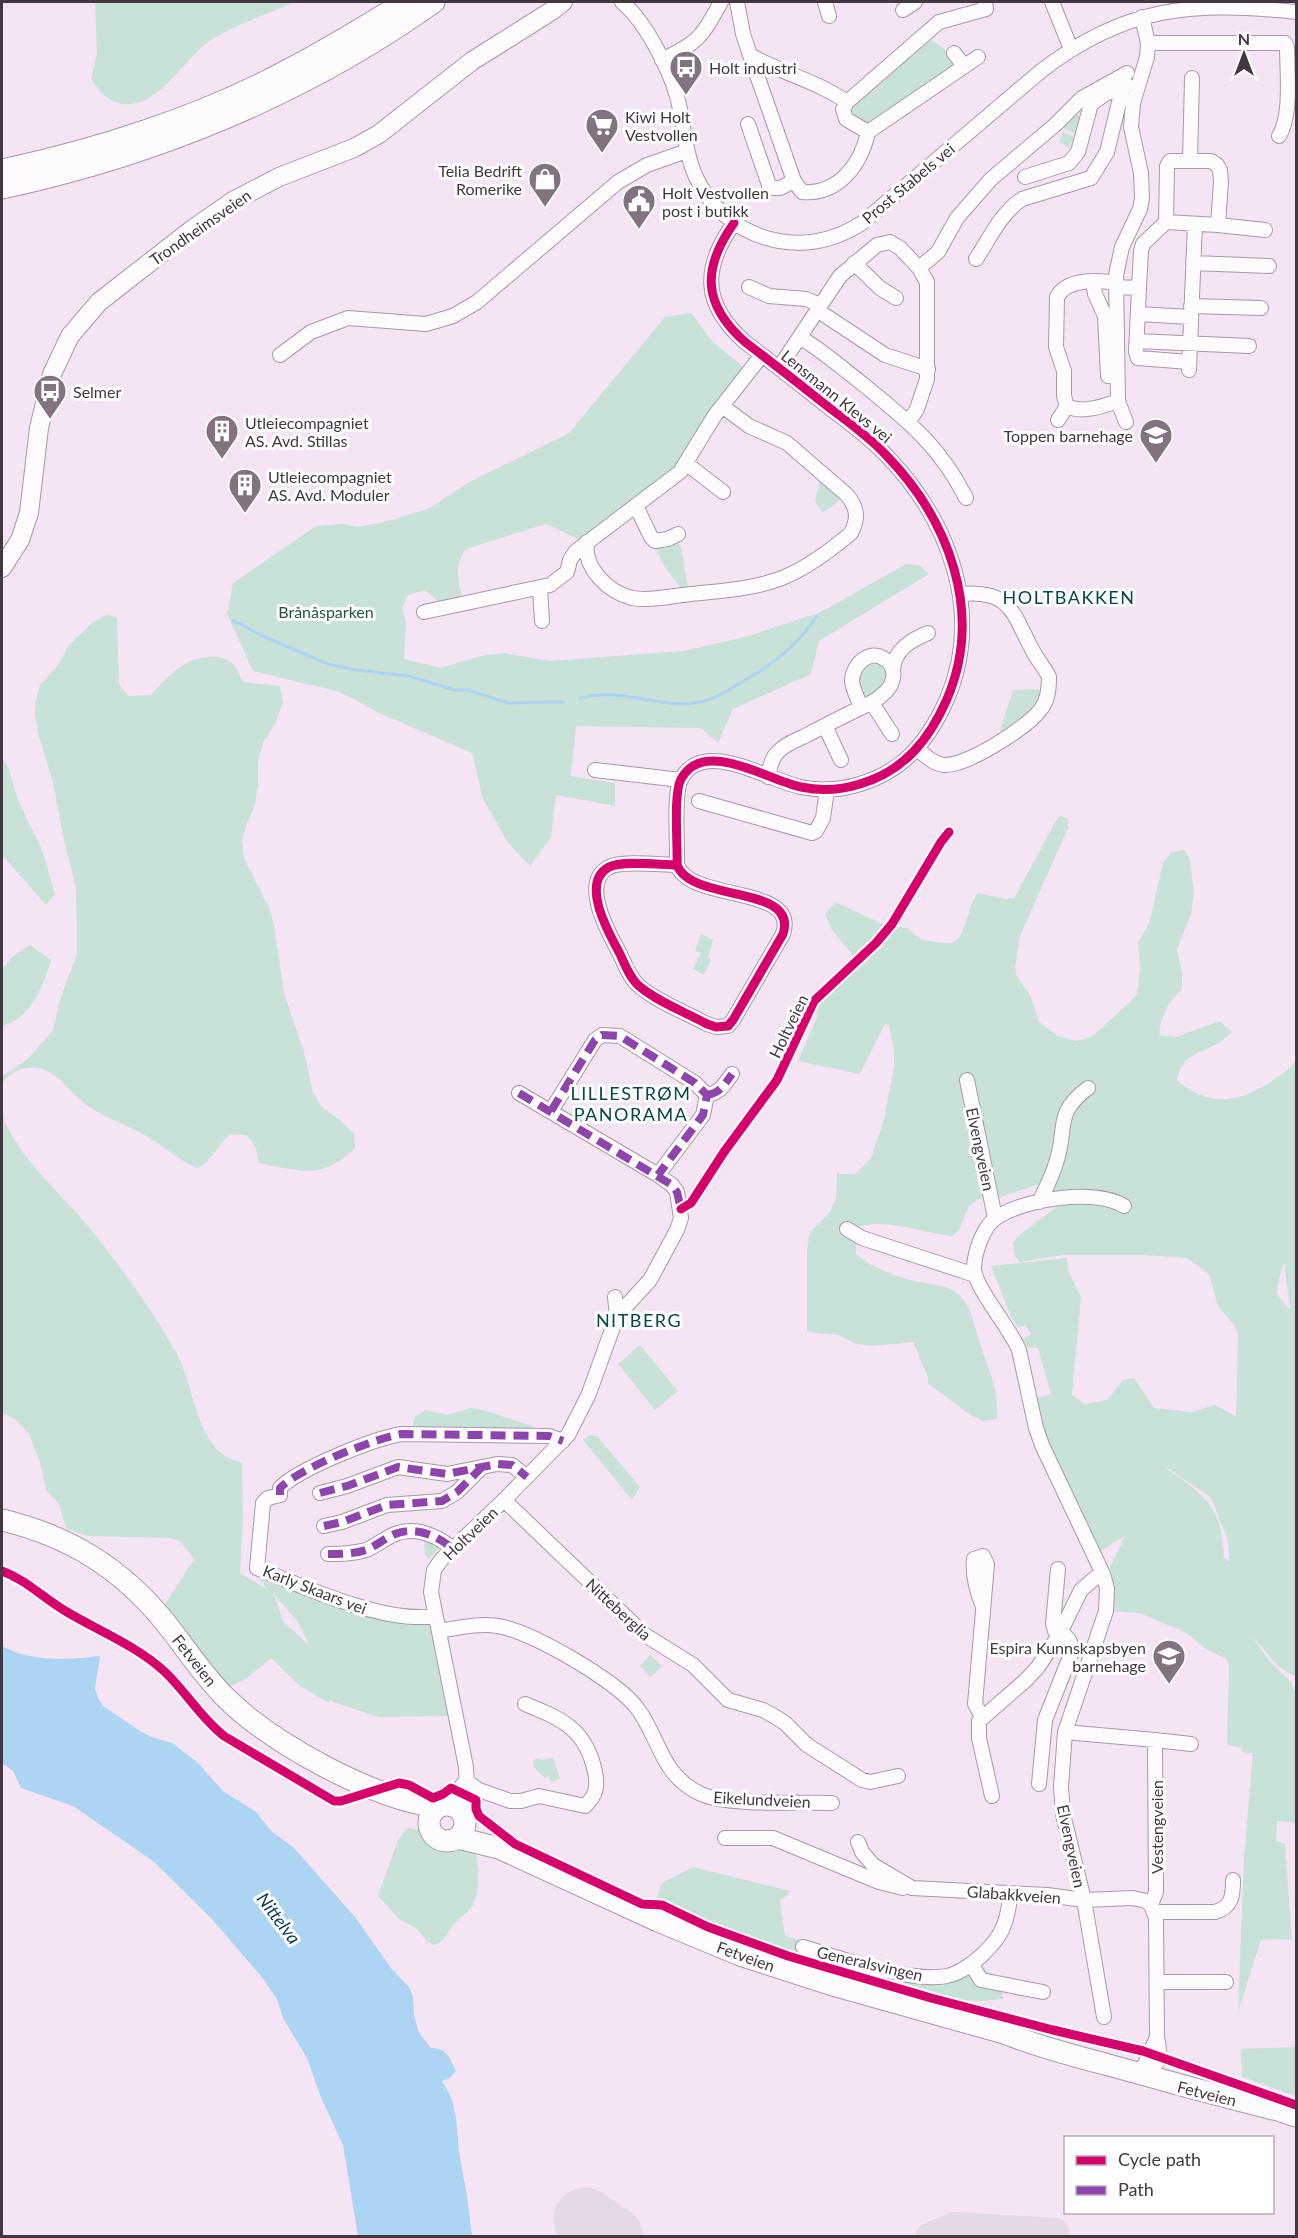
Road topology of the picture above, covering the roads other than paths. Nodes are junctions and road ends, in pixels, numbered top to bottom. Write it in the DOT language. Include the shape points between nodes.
graph roads {
  1 [pos="405,2"];
  2 [pos="434,2"];
  3 [pos="575,2"];
  4 [pos="721,2"];
  5 [pos="737,2"];
  6 [pos="825,2"];
  7 [pos="985,2"];
  8 [pos="1052,2"];
  9 [pos="628,4"];
  10 [pos="558,6"];
  11 [pos="1296,12"];
  12 [pos="829,16"];
  13 [pos="1142,17"];
  14 [pos="1148,43"];
  15 [pos="1071,49"];
  16 [pos="954,53"];
  17 [pos="750,55"];
  18 [pos="978,57"];
  19 [pos="662,60"];
  20 [pos="964,66"];
  21 [pos="1192,78"];
  22 [pos="1125,80"];
  23 [pos="1140,81"];
  24 [pos="847,102"];
  25 [pos="1072,108"];
  26 [pos="1087,115"];
  27 [pos="748,124"];
  28 [pos="868,132"];
  29 [pos="1279,136"];
  30 [pos="687,151"];
  31 [pos="1190,160"];
  32 [pos="2,170"];
  33 [pos="1025,177"];
  34 [pos="794,182"];
  35 [pos="2,188"];
  36 [pos="1166,222"];
  37 [pos="734,223"];
  38 [pos="1195,224"];
  39 [pos="1218,225"];
  40 [pos="1265,230"];
  41 [pos="976,259"];
  42 [pos="854,263"];
  43 [pos="1193,263"];
  44 [pos="1269,266"];
  45 [pos="919,268"];
  46 [pos="1093,281"];
  47 [pos="1116,285"];
  48 [pos="749,287"];
  49 [pos="1139,288"];
  50 [pos="896,298"];
  51 [pos="818,307"];
  52 [pos="1261,308"];
  53 [pos="1191,312"];
  54 [pos="1138,314"];
  55 [pos="801,338"];
  56 [pos="1137,341"];
  57 [pos="1190,344"];
  58 [pos="1249,346"];
  59 [pos="279,355"];
  60 [pos="762,355"];
  61 [pos="779,368"];
  62 [pos="928,369"];
  63 [pos="1108,376"];
  64 [pos="1118,400"];
  65 [pos="722,406"];
  66 [pos="1067,406"];
  67 [pos="1058,420"];
  68 [pos="909,421"];
  69 [pos="1126,422"];
  70 [pos="687,464"];
  71 [pos="723,492"];
  72 [pos="966,498"];
  73 [pos="636,506"];
  74 [pos="678,534"];
  75 [pos="587,542"];
  76 [pos="2,568"];
  77 [pos="540,588"];
  78 [pos="961,594"];
  79 [pos="424,612"];
  80 [pos="542,621"];
  81 [pos="928,633"];
  82 [pos="893,670"];
  83 [pos="867,705"];
  84 [pos="825,726"];
  85 [pos="892,734"];
  86 [pos="917,749"];
  87 [pos="841,760"];
  88 [pos="595,770"];
  89 [pos="768,777"];
  90 [pos="681,780"];
  91 [pos="827,789"];
  92 [pos="699,801"];
  93 [pos="677,865"];
  94 [pos="732,1074"];
  95 [pos="967,1080"];
  96 [pos="1088,1088"];
  97 [pos="519,1093"];
  98 [pos="706,1095"];
  99 [pos="551,1111"];
  100 [pos="658,1175"];
  101 [pos="1039,1202"];
  102 [pos="1124,1206"];
  103 [pos="995,1218"];
  104 [pos="847,1229"];
  105 [pos="975,1275"];
  106 [pos="615,1297"];
  107 [pos="617,1316"];
  108 [pos="563,1441"];
  109 [pos="481,1468"];
  110 [pos="527,1477"];
  111 [pos="320,1493"];
  112 [pos="504,1500"];
  113 [pos="2,1520"];
  114 [pos="324,1526"];
  115 [pos="452,1548"];
  116 [pos="328,1554"];
  117 [pos="1058,1569"];
  118 [pos="1102,1572"];
  119 [pos="983,1607"];
  120 [pos="435,1617"];
  121 [pos="439,1631"];
  122 [pos="1060,1633"];
  123 [pos="525,1704"];
  124 [pos="982,1717"];
  125 [pos="1065,1732"];
  126 [pos="1155,1740"];
  127 [pos="1191,1744"];
  128 [pos="898,1776"];
  129 [pos="466,1781"];
  130 [pos="1039,1784"];
  131 [pos="992,1796"];
  132 [pos="832,1803"];
  133 [pos="437,1813"];
  134 [pos="462,1824"];
  135 [pos="725,1838"];
  136 [pos="858,1842"];
  137 [pos="1233,1880"];
  138 [pos="912,1888"];
  139 [pos="1011,1894"];
  140 [pos="1084,1900"];
  141 [pos="1153,1909"];
  142 [pos="803,1947"];
  143 [pos="971,1964"];
  144 [pos="1157,1982"];
  145 [pos="1226,1982"];
  146 [pos="1043,1992"];
  147 [pos="1104,2017"];
  148 [pos="1149,2069"];
  149 [pos="1296,2116"];
  1 -- 32 [label="highway" via="285,72 222,100 88,149"];
  2 -- 35 [label="highway" via="361,49 228,118 90,166"];
  3 -- 10 [label="main road, Trondheimsveien"];
  4 -- 19 [label="street" via="700,38"];
  5 -- 17 [label="street"];
  6 -- 12 [label="street"];
  7 -- 24 [label="street" via="986,9 927,25"];
  8 -- 15 [label="street"];
  9 -- 19 [label="street, Prost Stabels vei"];
  10 -- 76 [label="main road, Trondheimsveien" via="472,61 379,134 233,201 99,302 70,336 52,374 43,407 27,522"];
  11 -- 13 [label="street, Prost Stabels vei" via="1224,6"];
  13 -- 14 [label="street"];
  13 -- 15 [label="street, Prost Stabels vei"];
  14 -- 23 [label="street"];
  14 -- 29 [label="street" via="1285,43 1287,104"];
  15 -- 37 [label="street, Prost Stabels vei" via="852,229 829,238 795,243 765,237"];
  16 -- 20 [label="street"];
  17 -- 24 [label="street" via="824,87"];
  17 -- 34 [label="street"];
  18 -- 20 [label="street"];
  19 -- 30 [label="street, Prost Stabels vei" via="677,96"];
  20 -- 28 [label="street"];
  21 -- 31 [label="street"];
  22 -- 23 [label="street"];
  22 -- 25 [label="street" via="1087,94"];
  22 -- 26 [label="street" via="1091,104"];
  22 -- 41 [label="street" via="1107,152 1091,178 1015,204"];
  23 -- 47 [label="street" via="1131,127 1142,198 1122,247"];
  24 -- 28 [label="street" via="843,109 846,119"];
  25 -- 26 [label="street"];
  25 -- 45 [label="street" via="991,179 957,218 938,252"];
  26 -- 33 [label="street" via="1078,152 1069,163"];
  27 -- 34 [label="street" via="770,188"];
  28 -- 34 [label="street" via="860,156 839,183 815,192 802,192"];
  30 -- 37 [label="street, Prost Stabels vei" via="702,188"];
  30 -- 59 [label="street" via="647,165 618,182 477,302 453,316 426,324 348,318 311,332"];
  31 -- 36 [label="street" via="1175,159 1167,166"];
  31 -- 39 [label="street" via="1211,161 1220,170"];
  36 -- 38 [label="street"];
  36 -- 49 [label="street" via="1143,244"];
  37 -- 60 [label="street, Lensmann Klevs vei" via="713,262 713,298 729,328"];
  38 -- 39 [label="street"];
  38 -- 43 [label="street"];
  39 -- 40 [label="street"];
  42 -- 45 [label="street, Lensmann Klevs vei" via="877,244 890,242"];
  42 -- 50 [label="street"];
  42 -- 51 [label="street, Lensmann Klevs vei"];
  43 -- 44 [label="street"];
  43 -- 53 [label="street"];
  45 -- 62 [label="street, Lensmann Klevs vei" via="927,282"];
  46 -- 47 [label="street"];
  46 -- 63 [label="street" via="1105,316"];
  46 -- 66 [label="street" via="1072,284 1057,297 1056,347 1064,371"];
  47 -- 49 [label="street"];
  47 -- 64 [label="street"];
  48 -- 51 [label="street" via="769,296 806,299"];
  49 -- 54 [label="street"];
  51 -- 55 [label="street, Lensmann Klevs vei"];
  51 -- 62 [label="street" via="885,355"];
  52 -- 53 [label="street"];
  53 -- 54 [label="street"];
  53 -- 57 [label="street"];
  54 -- 56 [label="street"];
  55 -- 61 [label="street, Lensmann Klevs vei"];
  55 -- 68 [label="street, Lensmann Klevs vei"];
  56 -- 57 [label="street"];
  56 -- 57 [label="street" via="1138,358 1189,366"];
  57 -- 58 [label="street"];
  60 -- 61 [label="street, Lensmann Klevs vei"];
  60 -- 65 [label="street"];
  61 -- 78 [label="street, Lensmann Klevs vei" via="862,433 899,469 942,534"];
  62 -- 68 [label="street, Lensmann Klevs vei" via="923,394"];
  64 -- 66 [label="street" via="1094,408"];
  64 -- 69 [label="street"];
  65 -- 70 [label="street"];
  65 -- 75 [label="street" via="749,426 788,443 847,495 856,510 851,532 798,571 765,583 646,599 621,594 601,580 588,559"];
  66 -- 67 [label="street"];
  68 -- 72 [label="street, Lensmann Klevs vei" via="933,446"];
  70 -- 71 [label="street"];
  70 -- 73 [label="street"];
  73 -- 74 [label="street" via="655,540"];
  73 -- 75 [label="street"];
  75 -- 77 [label="street" via="576,551 560,579"];
  77 -- 79 [label="street"];
  77 -- 80 [label="street"];
  78 -- 86 [label="street, Lensmann Klevs vei" via="957,670 940,715"];
  78 -- 86 [label="street" via="990,594 1011,609 1049,678 1047,699 1016,732 966,759 943,765"];
  81 -- 82 [label="street" via="907,644 895,659"];
  82 -- 83 [label="street" via="887,691"];
  82 -- 83 [label="street" via="881,657 871,656 859,663 852,682"];
  83 -- 84 [label="street"];
  83 -- 85 [label="street"];
  84 -- 87 [label="street"];
  84 -- 89 [label="street" via="777,753"];
  86 -- 91 [label="street, Lensmann Klevs vei" via="890,772 858,785"];
  88 -- 90 [label="street"];
  89 -- 90 [label="street, Lensmann Klevs vei" via="713,760 694,766"];
  89 -- 91 [label="street, Lensmann Klevs vei"];
  90 -- 93 [label="street"];
  91 -- 92 [label="street" via="823,818 812,833"];
  93 -- 93 [label="street" via="608,867 599,879 597,903 601,918 635,982 707,1024 722,1027 733,1020 783,934 785,918 770,904 693,882"];
  94 -- 98 [label="street" via="716,1094"];
  95 -- 103 [label="street, Elvengveien"];
  96 -- 101 [label="street" via="1065,1112 1056,1162"];
  97 -- 99 [label="street, Holtveien"];
  98 -- 99 [label="street" via="695,1083 620,1036 610,1034 595,1040"];
  98 -- 100 [label="street" via="703,1115"];
  99 -- 100 [label="street, Holtveien"];
  100 -- 107 [label="street, Holtveien" via="677,1192 681,1218 650,1280"];
  101 -- 102 [label="street" via="1088,1198"];
  101 -- 103 [label="street"];
  103 -- 105 [label="street" via="981,1240"];
  104 -- 105 [label="street" via="862,1238"];
  105 -- 118 [label="street, Elvengveien" via="1014,1338 1042,1445"];
  106 -- 107 [label="street, Holtveien"];
  107 -- 108 [label="street, Holtveien" via="588,1396"];
  108 -- 110 [label="street, Holtveien"];
  108 -- 120 [label="street, Karly Skaars vei" via="549,1436 384,1437 286,1482 280,1495 263,1503 257,1568 367,1609"];
  109 -- 110 [label="street" via="512,1466"];
  109 -- 111 [label="street" via="447,1474 398,1467"];
  109 -- 114 [label="street" via="442,1501 387,1505"];
  110 -- 112 [label="street, Holtveien"];
  112 -- 115 [label="street, Holtveien"];
  112 -- 128 [label="street, Nitteberglia" via="645,1635 693,1665 728,1700 774,1716 807,1745 862,1780"];
  113 -- 133 [label="highway, Fetveien" via="58,1538 102,1563 130,1585 154,1608 216,1687 244,1714 278,1738 393,1798"];
  115 -- 116 [label="street" via="425,1533 409,1531 394,1534 368,1550"];
  115 -- 120 [label="street, Holtveien" via="434,1570 431,1592"];
  117 -- 122 [label="street" via="1053,1624"];
  118 -- 122 [label="street" via="1081,1590"];
  118 -- 125 [label="street, Elvengveien" via="1107,1588 1106,1611"];
  119 -- 124 [label="street" via="975,1704"];
  120 -- 121 [label="street, Holtveien"];
  121 -- 129 [label="street, Holtveien"];
  121 -- 132 [label="street, Eikelundveien" via="496,1626 559,1651 620,1691 637,1708 667,1763 684,1783 704,1795 718,1799"];
  122 -- 124 [label="street" via="1026,1680"];
  122 -- 130 [label="street" via="1073,1649 1045,1720"];
  123 -- 129 [label="street" via="561,1719 579,1735 593,1763 596,1793 585,1806 539,1796 510,1801"];
  124 -- 131 [label="street" via="979,1737"];
  125 -- 126 [label="street"];
  125 -- 140 [label="street, Elvengveien" via="1063,1814"];
  126 -- 127 [label="street"];
  126 -- 141 [label="street, Vestengveien"];
  129 -- 133 [label="street"];
  129 -- 134 [label="street, Holtveien"];
  133 -- 134 [label="highway" via="455,1806"];
  133 -- 134 [label="highway" via="437,1839 447,1842"];
  134 -- 148 [label="highway, Fetveien" via="499,1848 740,1955 1036,2045"];
  135 -- 138 [label="street, Glabakkveien" via="773,1838 879,1882"];
  136 -- 138 [label="street, Glabakkveien" via="873,1865"];
  137 -- 141 [label="street" via="1232,1899 1223,1910"];
  138 -- 139 [label="street, Glabakkveien"];
  139 -- 140 [label="street, Glabakkveien"];
  139 -- 143 [label="street, Generalsvingen" via="1000,1934"];
  140 -- 141 [label="street, Glabakkveien" via="1133,1898 1146,1901"];
  140 -- 147 [label="street, Elvengveien"];
  141 -- 144 [label="street, Vestengveien"];
  142 -- 143 [label="street, Generalsvingen" via="915,1975 946,1976"];
  143 -- 146 [label="street" via="981,1980"];
  144 -- 145 [label="street"];
  144 -- 148 [label="street, Vestengveien" via="1159,2050"];
  148 -- 149 [label="highway, Fetveien"];
}
